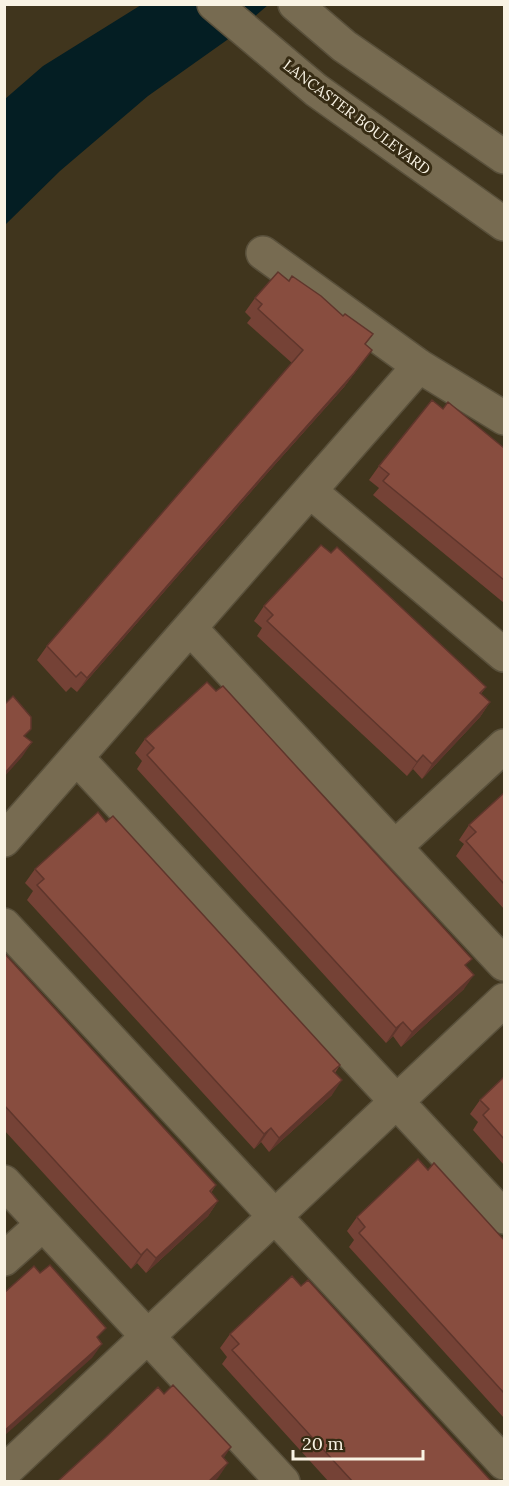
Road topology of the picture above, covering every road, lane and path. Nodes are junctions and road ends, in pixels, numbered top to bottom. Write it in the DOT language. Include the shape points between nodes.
graph roads {
  1 [pos="214,4"];
  2 [pos="295,4"];
  3 [pos="504,157"];
  4 [pos="504,224"];
  5 [pos="262,253"];
  6 [pos="419,366"];
  7 [pos="504,418"];
  8 [pos="310,491"];
  9 [pos="190,628"];
  10 [pos="504,655"];
  11 [pos="504,746"];
  12 [pos="77,758"];
  13 [pos="4,840"];
  14 [pos="395,848"];
  15 [pos="4,925"];
  16 [pos="504,964"];
  17 [pos="504,1000"];
  18 [pos="396,1101"];
  19 [pos="4,1182"];
  20 [pos="275,1216"];
  21 [pos="504,1217"];
  22 [pos="43,1224"];
  23 [pos="4,1259"];
  24 [pos="148,1336"];
  25 [pos="504,1463"];
  26 [pos="4,1472"];
  27 [pos="277,1480"];
  1 -- 4 [label="street, LANCASTER BOULEVARD" via="316,90"];
  2 -- 3 [label="street" via="344,46"];
  5 -- 6 [label="street"];
  6 -- 7 [label="street"];
  6 -- 8 [label="street"];
  8 -- 9 [label="street"];
  8 -- 10 [label="street"];
  9 -- 12 [label="street"];
  9 -- 14 [label="street"];
  11 -- 14 [label="street"];
  12 -- 13 [label="street"];
  12 -- 18 [label="street"];
  14 -- 16 [label="street"];
  15 -- 20 [label="street"];
  17 -- 18 [label="street"];
  18 -- 20 [label="street"];
  18 -- 21 [label="street"];
  19 -- 22 [label="street"];
  20 -- 24 [label="street"];
  20 -- 25 [label="street"];
  22 -- 23 [label="street"];
  22 -- 24 [label="street"];
  24 -- 26 [label="street"];
  24 -- 27 [label="street"];
}
